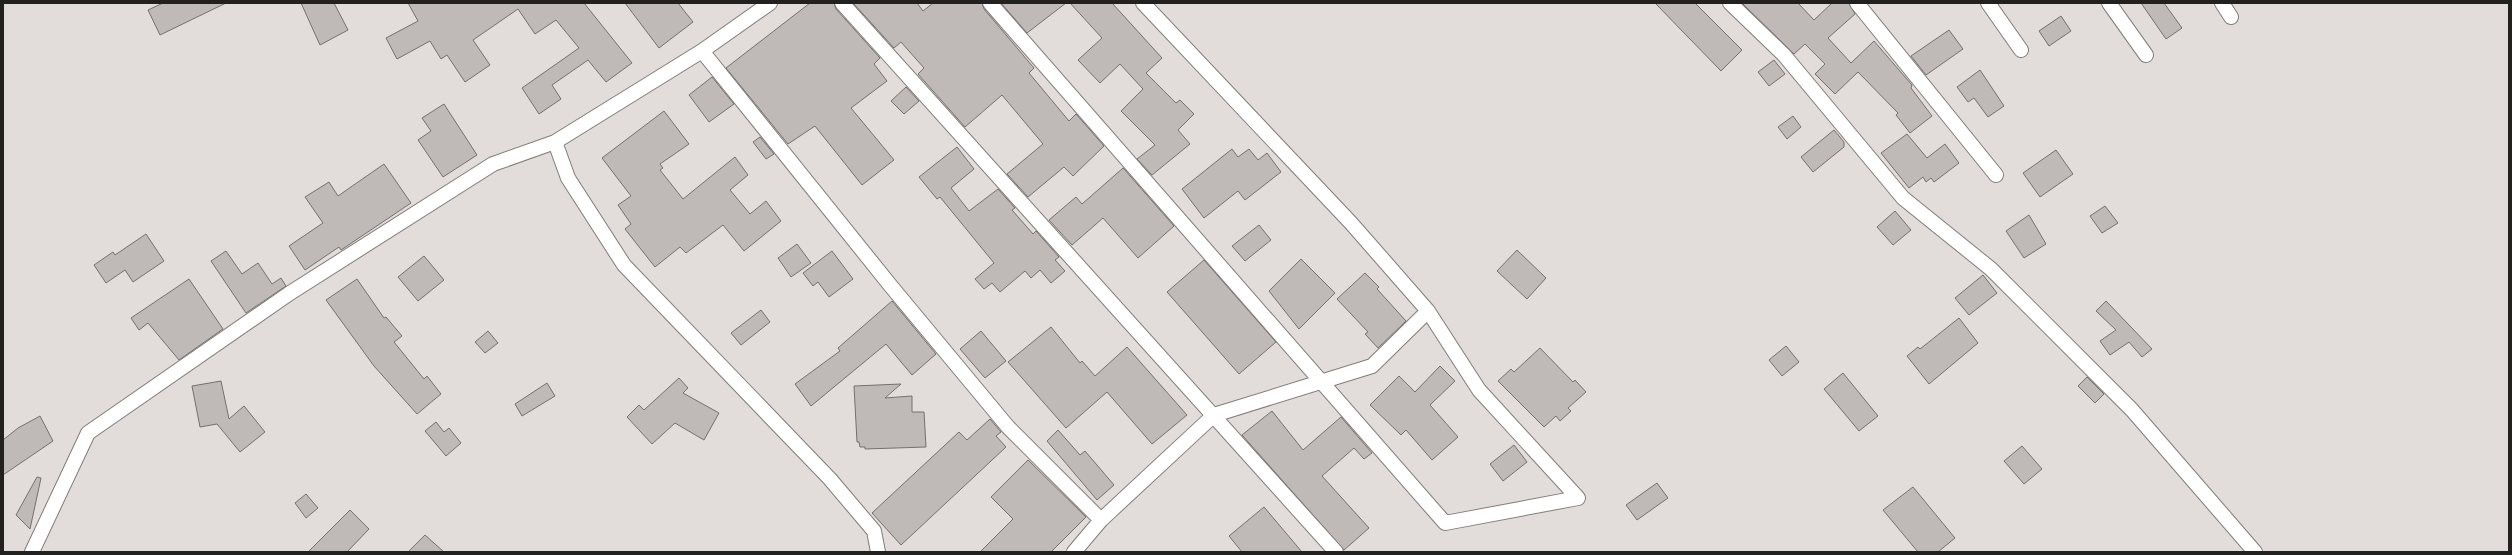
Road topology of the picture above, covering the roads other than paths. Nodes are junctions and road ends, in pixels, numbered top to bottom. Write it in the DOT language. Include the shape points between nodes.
graph roads {
  1 [pos="770,3"];
  2 [pos="842,3"];
  3 [pos="990,3"];
  4 [pos="1143,3"];
  5 [pos="1730,3"];
  6 [pos="1857,3"];
  7 [pos="1988,3"];
  8 [pos="2109,3"];
  9 [pos="2222,3"];
  10 [pos="2231,16"];
  11 [pos="2022,50"];
  12 [pos="702,51"];
  13 [pos="2146,55"];
  14 [pos="555,142"];
  15 [pos="1996,175"];
  16 [pos="1428,311"];
  17 [pos="1320,382"];
  18 [pos="1214,415"];
  19 [pos="1101,520"];
  20 [pos="32,552"];
  21 [pos="878,552"];
  22 [pos="1074,552"];
  23 [pos="1336,552"];
  24 [pos="2255,552"];
  1 -- 12 [label="street"];
  2 -- 18 [label="street"];
  3 -- 17 [label="street"];
  4 -- 16 [label="street" via="1351,222"];
  5 -- 24 [label="street" via="1784,55 1903,198 1991,269 2132,410"];
  6 -- 15 [label="street"];
  7 -- 11 [label="street"];
  8 -- 13 [label="street"];
  9 -- 10 [label="street"];
  12 -- 14 [label="street"];
  12 -- 19 [label="street" via="1008,427"];
  14 -- 20 [label="street" via="493,164 290,293 88,433"];
  14 -- 21 [label="street" via="568,178 624,265 830,479 874,531"];
  16 -- 17 [label="street" via="1372,366"];
  16 -- 17 [label="street" via="1480,390 1578,498 1445,523"];
  17 -- 18 [label="street"];
  18 -- 19 [label="street"];
  18 -- 23 [label="street"];
  19 -- 22 [label="street"];
}
